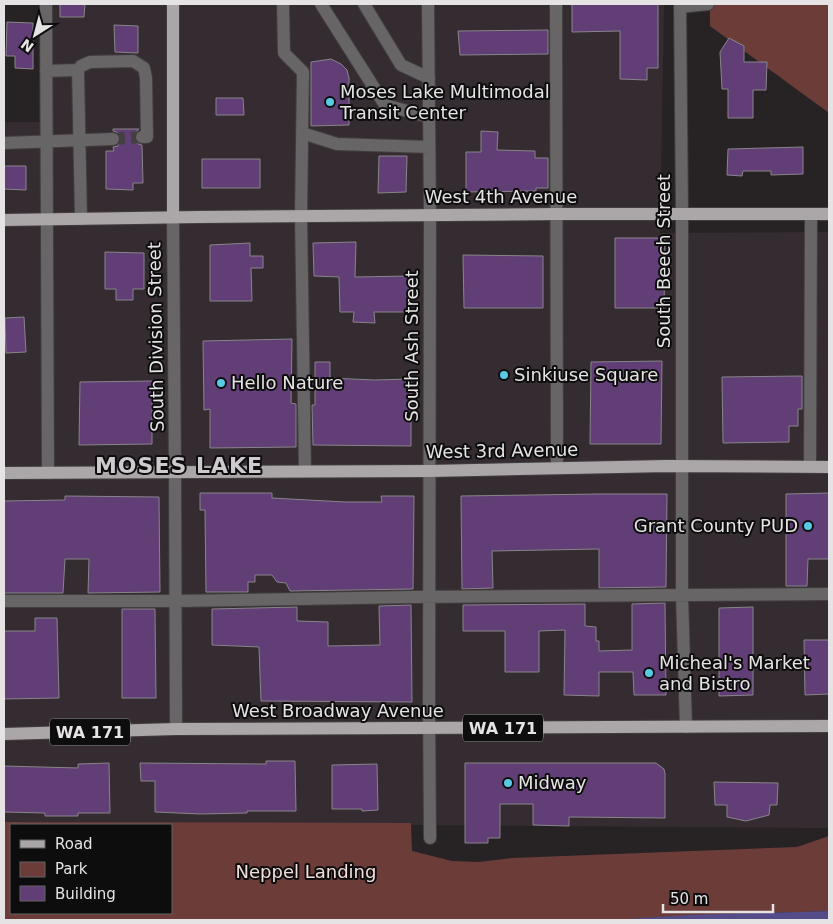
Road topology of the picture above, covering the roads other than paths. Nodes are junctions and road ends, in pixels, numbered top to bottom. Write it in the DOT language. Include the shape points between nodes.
graph roads {
  1 [pos="46,4"];
  2 [pos="173,4"];
  3 [pos="283,4"];
  4 [pos="321,4"];
  5 [pos="364,4"];
  6 [pos="428,4"];
  7 [pos="556,4"];
  8 [pos="708,4"];
  9 [pos="680,5"];
  10 [pos="78,70"];
  11 [pos="46,71"];
  12 [pos="429,78"];
  13 [pos="429,117"];
  14 [pos="302,133"];
  15 [pos="142,137"];
  16 [pos="113,139"];
  17 [pos="79,140"];
  18 [pos="46,142"];
  19 [pos="4,143"];
  20 [pos="429,147"];
  21 [pos="557,214"];
  22 [pos="682,214"];
  23 [pos="811,214"];
  24 [pos="829,214"];
  25 [pos="430,215"];
  26 [pos="300,216"];
  27 [pos="172,217"];
  28 [pos="81,219"];
  29 [pos="4,220"];
  30 [pos="46,220"];
  31 [pos="682,466"];
  32 [pos="810,466"];
  33 [pos="829,467"];
  34 [pos="557,468"];
  35 [pos="305,471"];
  36 [pos="430,471"];
  37 [pos="176,472"];
  38 [pos="4,473"];
  39 [pos="48,473"];
  40 [pos="829,594"];
  41 [pos="682,596"];
  42 [pos="430,597"];
  43 [pos="4,600"];
  44 [pos="176,601"];
  45 [pos="829,726"];
  46 [pos="686,727"];
  47 [pos="176,729"];
  48 [pos="430,729"];
  49 [pos="4,734"];
  50 [pos="430,838"];
  1 -- 11 [label="street"];
  2 -- 27 [label="main road, South Division Street"];
  3 -- 14 [label="street" via="284,53 303,72"];
  4 -- 13 [label="street" via="385,105"];
  5 -- 12 [label="street" via="401,65"];
  6 -- 12 [label="street, South Ash Street"];
  7 -- 21 [label="street"];
  8 -- 9 [label="street"];
  9 -- 22 [label="street, South Beech Street"];
  10 -- 11 [label="street"];
  10 -- 15 [label="street" via="90,62 133,62 144,68 147,137"];
  10 -- 17 [label="street"];
  11 -- 18 [label="street"];
  12 -- 13 [label="street, South Ash Street"];
  13 -- 20 [label="street, South Ash Street"];
  14 -- 20 [label="street" via="336,144"];
  14 -- 26 [label="street"];
  16 -- 17 [label="street"];
  17 -- 18 [label="street"];
  17 -- 28 [label="street"];
  18 -- 19 [label="street"];
  18 -- 30 [label="street"];
  20 -- 25 [label="street, South Ash Street"];
  21 -- 22 [label="main road, West 4th Avenue"];
  21 -- 25 [label="main road, West 4th Avenue"];
  21 -- 34 [label="street"];
  22 -- 23 [label="main road, West 4th Avenue"];
  22 -- 31 [label="street, South Beech Street"];
  23 -- 24 [label="main road, West 4th Avenue"];
  23 -- 32 [label="street"];
  25 -- 26 [label="main road, West 4th Avenue"];
  25 -- 36 [label="street, South Ash Street"];
  26 -- 27 [label="main road, West 4th Avenue"];
  26 -- 35 [label="street"];
  27 -- 28 [label="main road, West 4th Avenue"];
  27 -- 37 [label="street, South Division Street"];
  28 -- 30 [label="main road, West 4th Avenue"];
  29 -- 30 [label="main road, West 4th Avenue"];
  30 -- 39 [label="street"];
  31 -- 32 [label="main road, West 3rd Avenue"];
  31 -- 34 [label="main road, West 3rd Avenue"];
  31 -- 41 [label="street, South Beech Street"];
  32 -- 33 [label="main road, West 3rd Avenue"];
  34 -- 36 [label="main road, West 3rd Avenue"];
  35 -- 36 [label="main road, West 3rd Avenue"];
  35 -- 37 [label="main road, West 3rd Avenue"];
  36 -- 42 [label="street, South Ash Street"];
  37 -- 39 [label="main road, West 3rd Avenue"];
  37 -- 44 [label="street, South Division Street"];
  38 -- 39 [label="main road, West 3rd Avenue"];
  40 -- 41 [label="street"];
  41 -- 42 [label="street"];
  41 -- 46 [label="street, South Beech Street"];
  42 -- 44 [label="street"];
  42 -- 48 [label="street, South Ash Street"];
  43 -- 44 [label="street"];
  44 -- 47 [label="street, South Division Street"];
  45 -- 46 [label="main road, West Broadway Avenue / WA 171"];
  46 -- 48 [label="main road, West Broadway Avenue / WA 171"];
  47 -- 48 [label="main road, West Broadway Avenue / WA 171"];
  47 -- 49 [label="main road, WA 171"];
  48 -- 50 [label="street, South Ash Street"];
}
